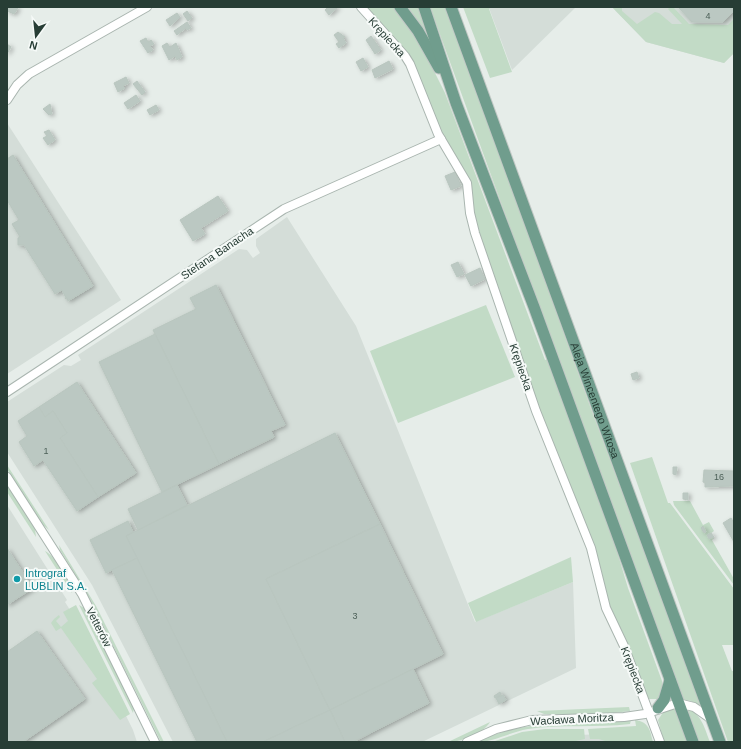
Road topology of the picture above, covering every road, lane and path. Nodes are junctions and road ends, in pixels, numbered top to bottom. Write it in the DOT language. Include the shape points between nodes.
graph roads {
  1 [pos="147,7"];
  2 [pos="361,7"];
  3 [pos="400,7"];
  4 [pos="424,7"];
  5 [pos="451,7"];
  6 [pos="7,100"];
  7 [pos="456,103"];
  8 [pos="441,139"];
  9 [pos="7,392"];
  10 [pos="7,477"];
  11 [pos="670,680"];
  12 [pos="678,703"];
  13 [pos="653,710"];
  14 [pos="711,718"];
  15 [pos="155,742"];
  16 [pos="467,742"];
  17 [pos="660,742"];
  18 [pos="693,742"];
  19 [pos="720,742"];
  1 -- 6 [label="street" via="29,74"];
  2 -- 8 [label="street, Krępiecka" via="410,64"];
  3 -- 7 [label="main road" via="426,44"];
  4 -- 7 [label="main road"];
  5 -- 14 [label="main road, Aleja Wincentego Witosa"];
  7 -- 11 [label="main road" via="534,307"];
  8 -- 9 [label="street, Stefana Banacha" via="284,208"];
  8 -- 13 [label="street, Krępiecka" via="467,183 470,213 480,248 536,411 591,548 606,608"];
  10 -- 15 [label="street, Vetterów" via="82,594"];
  11 -- 12 [label="main road"];
  11 -- 13 [label="main road" via="664,700"];
  12 -- 13 [label="street, Wacława Moritza"];
  12 -- 14 [label="street" via="694,706"];
  12 -- 18 [label="main road"];
  13 -- 16 [label="street, Wacława Moritza" via="608,718 532,720 496,729"];
  13 -- 17 [label="street, Krępiecka"];
  14 -- 19 [label="main road, Aleja Wincentego Witosa"];
}
